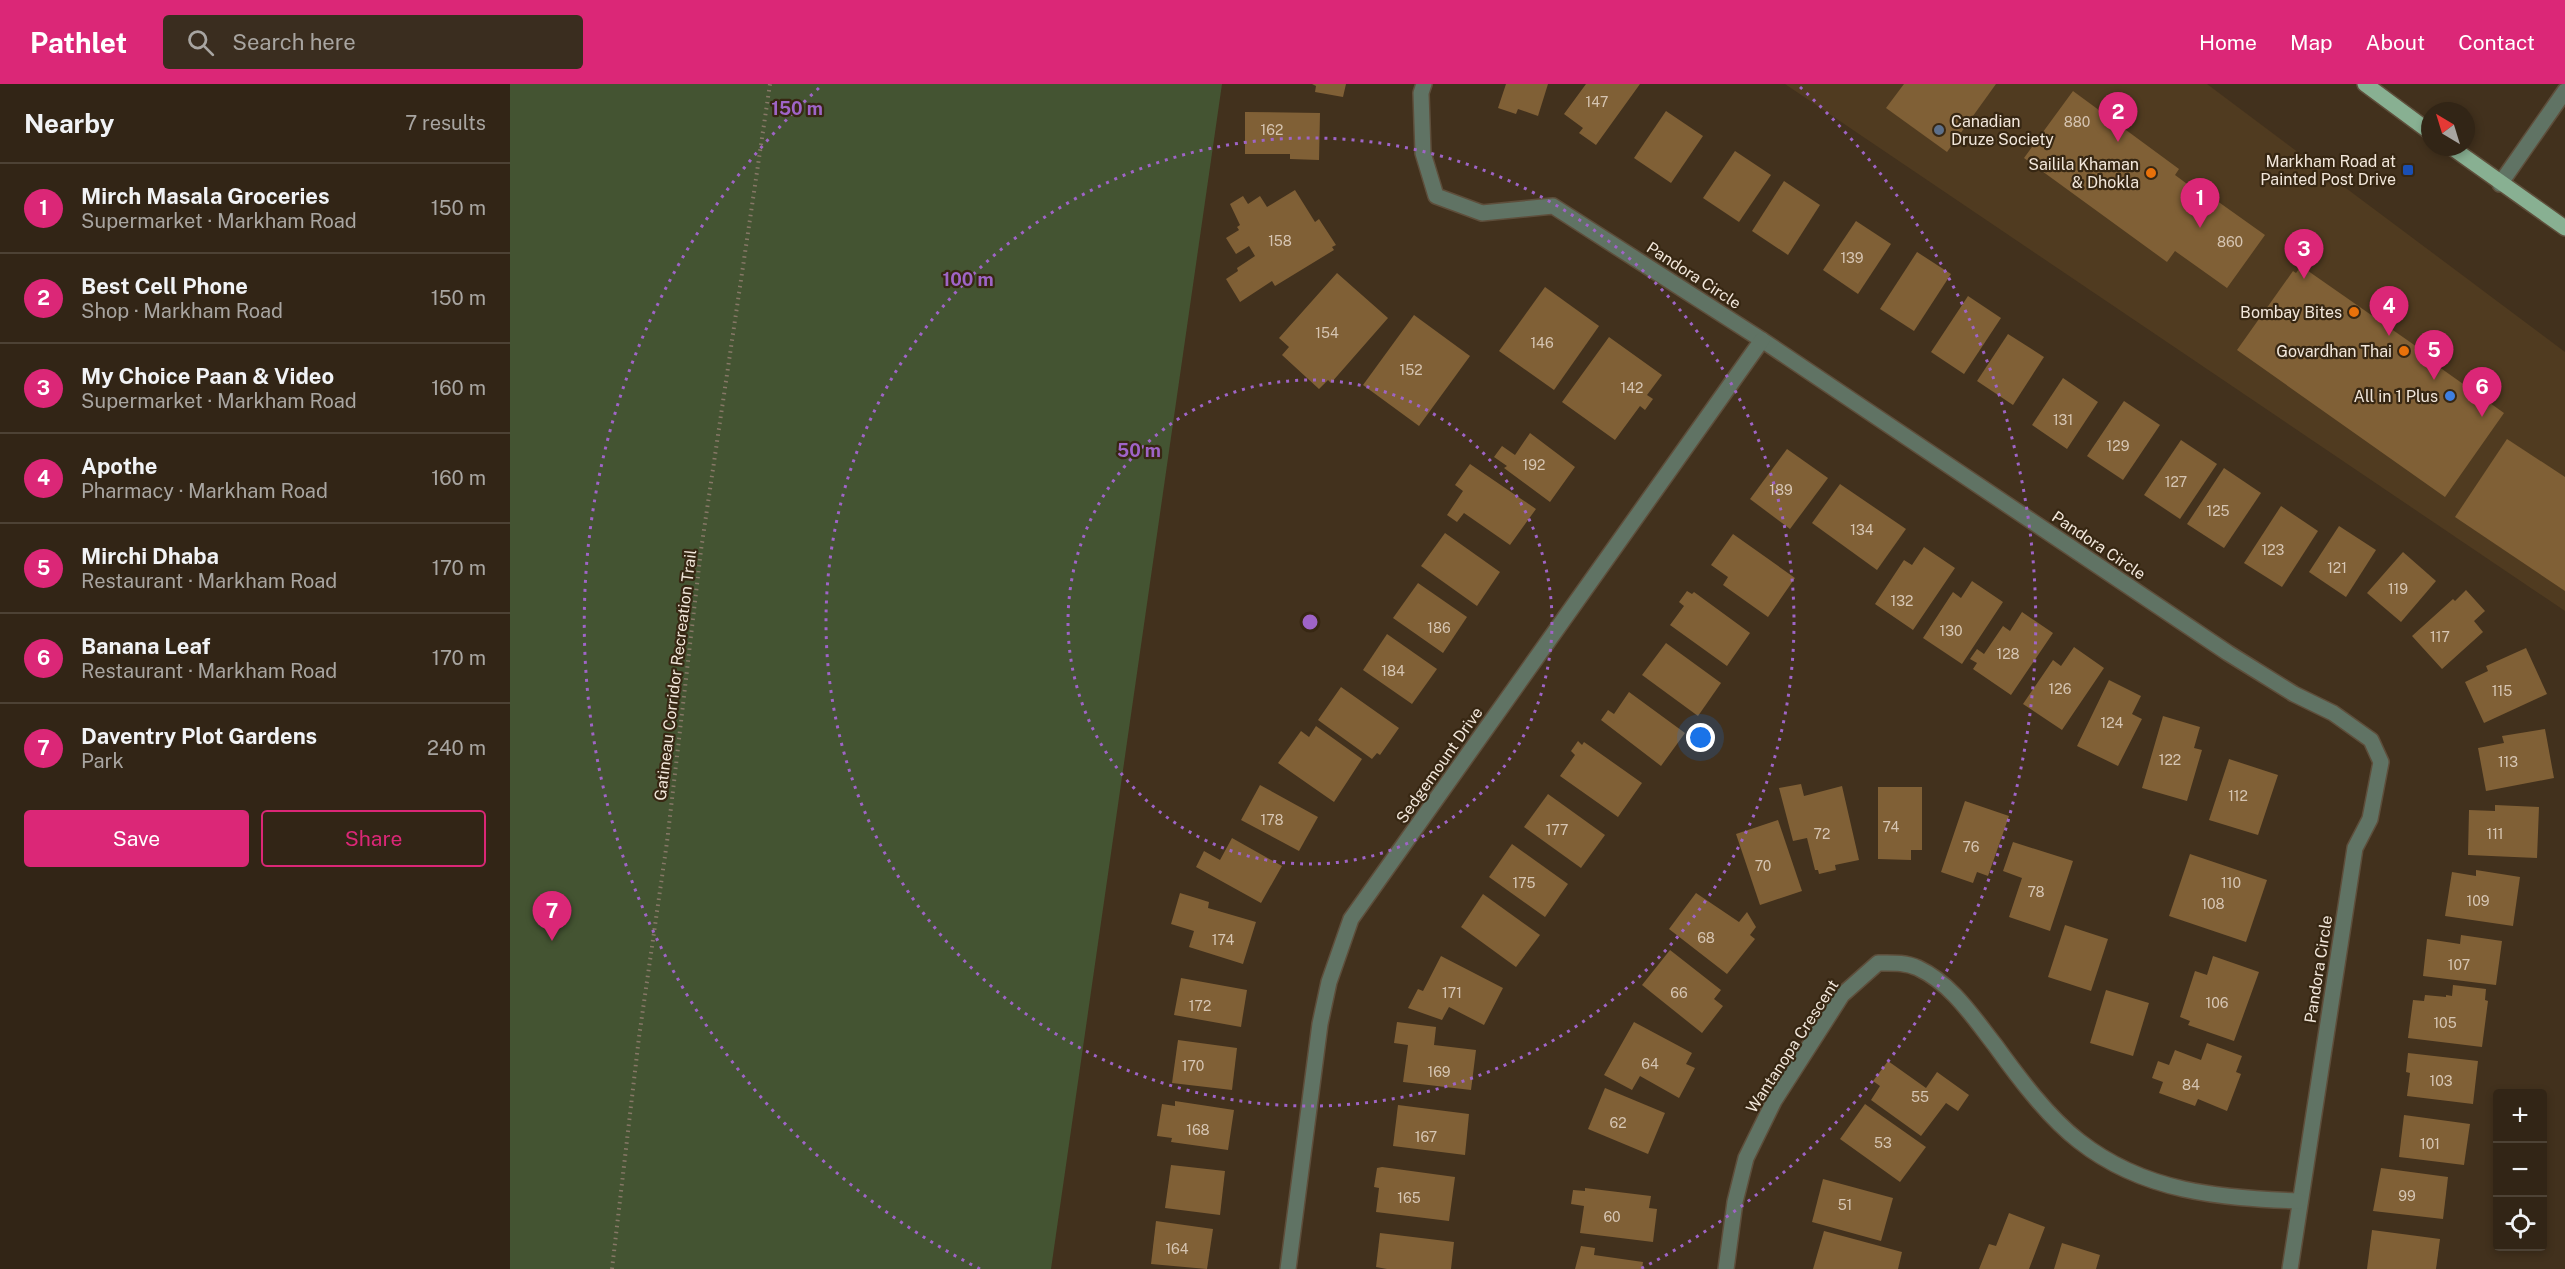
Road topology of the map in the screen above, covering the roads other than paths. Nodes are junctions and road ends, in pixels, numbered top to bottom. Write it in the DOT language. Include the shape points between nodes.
graph roads {
  1 [pos="1424,84"];
  2 [pos="2365,84"];
  3 [pos="2565,91"];
  4 [pos="2421,125"];
  5 [pos="2463,156"];
  6 [pos="2500,184"];
  7 [pos="2565,228"];
  8 [pos="1762,340"];
  9 [pos="2299,1201"];
  10 [pos="1288,1269"];
  11 [pos="1726,1269"];
  12 [pos="2289,1269"];
  1 -- 8 [label="street, Pandora Circle" via="1423,153 1436,196 1482,213 1553,206"];
  2 -- 4 [label="main road"];
  3 -- 6 [label="street"];
  5 -- 6 [label="main road"];
  6 -- 7 [label="main road"];
  8 -- 9 [label="street, Pandora Circle" via="2228,653 2333,713 2371,740 2381,762 2377,789 2370,819 2355,848"];
  8 -- 10 [label="street, Sedgemount Drive" via="1351,919 1329,981 1320,1024"];
  9 -- 11 [label="street, Wantanopa Crescent" via="2243,1199 2174,1188 2142,1178 2110,1161 2078,1140 2024,1084 1965,1006 1944,986 1919,968 1903,963 1878,963 1842,995 1774,1101 1746,1158 1735,1202"];
  9 -- 12 [label="street, Pandora Circle"];
}
